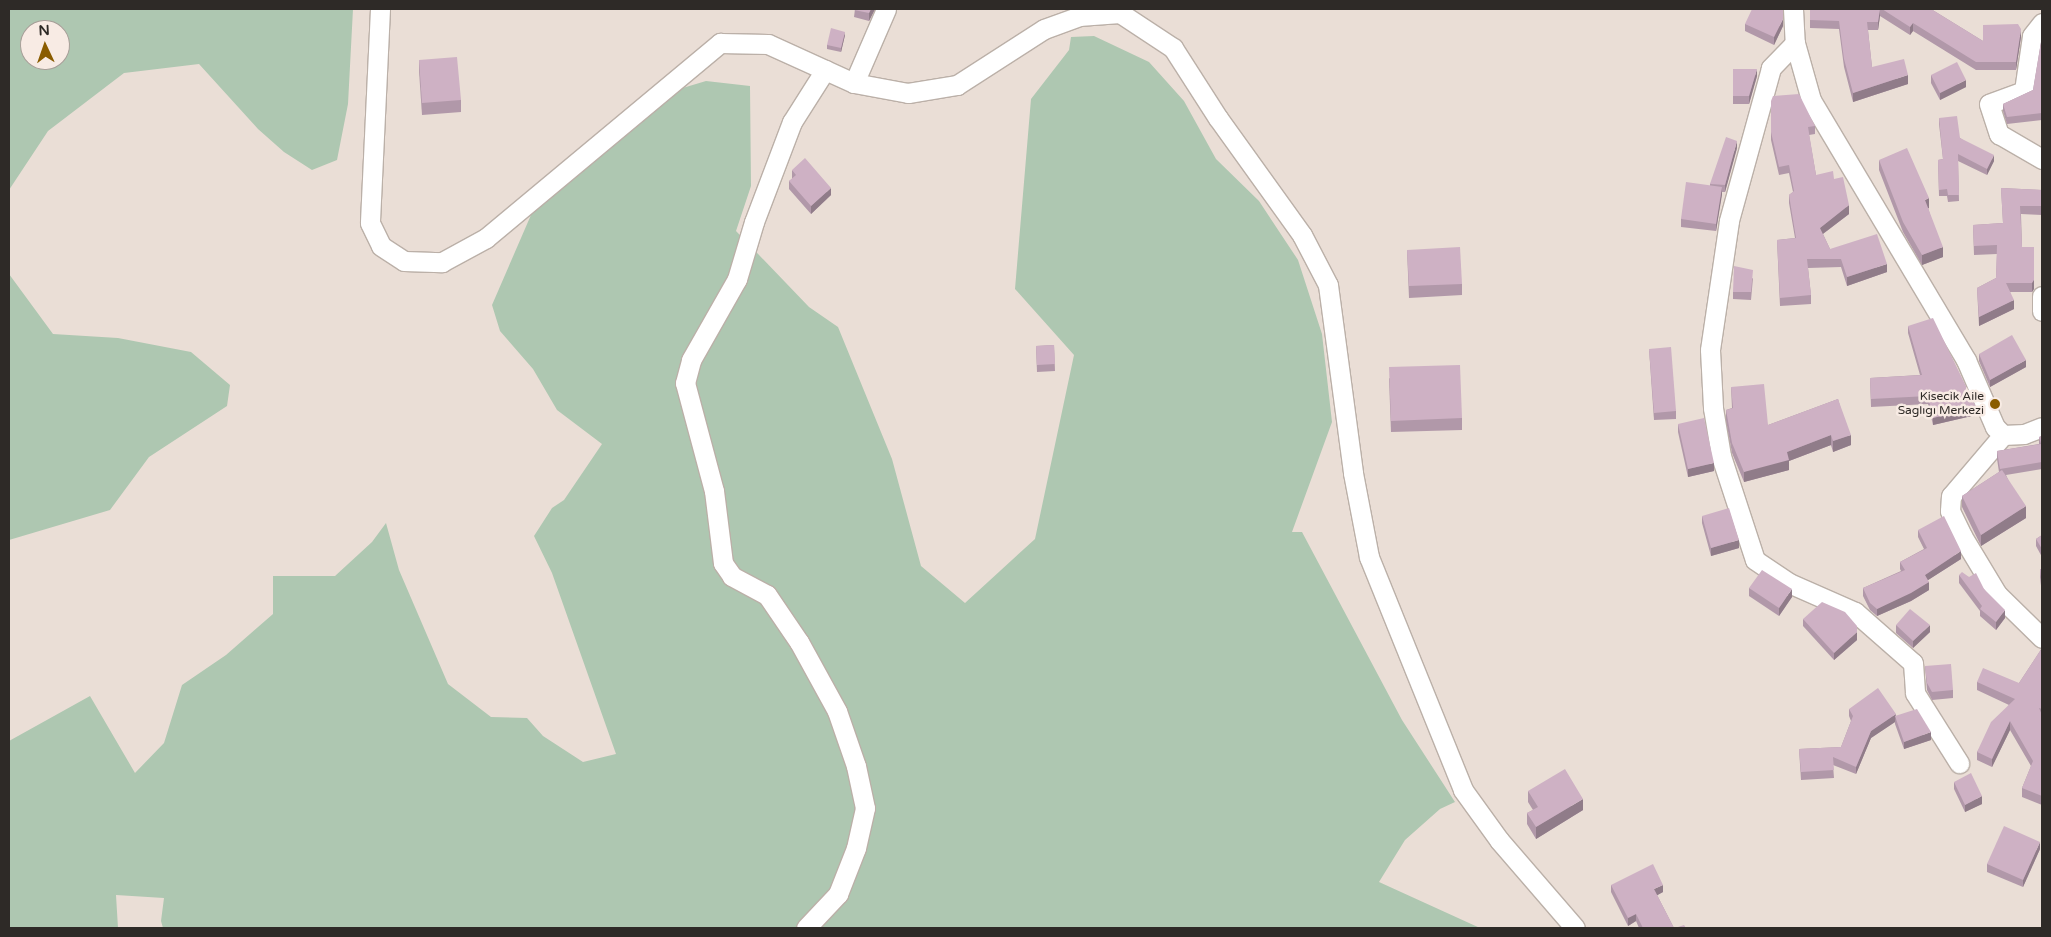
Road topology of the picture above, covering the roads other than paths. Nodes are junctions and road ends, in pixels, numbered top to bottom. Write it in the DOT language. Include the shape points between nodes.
graph roads {
  1 [pos="380,9"];
  2 [pos="886,9"];
  3 [pos="1793,9"];
  4 [pos="2042,23"];
  5 [pos="1795,42"];
  6 [pos="825,70"];
  7 [pos="854,83"];
  8 [pos="2042,159"];
  9 [pos="2042,296"];
  10 [pos="2042,311"];
  11 [pos="2042,427"];
  12 [pos="2003,435"];
  13 [pos="2042,638"];
  14 [pos="1959,762"];
  15 [pos="806,928"];
  16 [pos="1575,928"];
  1 -- 6 [label="street" via="370,223 381,246 404,261 442,262 486,238 720,44 768,44"];
  2 -- 7 [label="street"];
  3 -- 5 [label="street"];
  4 -- 8 [label="street" via="2032,36 2024,91 1989,104 1999,134"];
  5 -- 12 [label="street" via="1811,100 1966,360 1985,409 1994,427"];
  5 -- 14 [label="street" via="1771,68 1729,221 1710,350 1713,408 1721,456 1755,560 1789,583 1855,612 1912,663 1915,693"];
  6 -- 7 [label="street"];
  6 -- 15 [label="street" via="792,122 754,222 737,279 691,360 685,384 714,491 723,563 732,576 767,595 799,642 837,711 856,766 864,808 856,848 838,894"];
  7 -- 16 [label="street" via="908,93 957,85 1044,29 1079,16 1120,13 1173,48 1218,118 1302,235 1328,285 1353,473 1369,557 1463,790 1499,840"];
  9 -- 10 [label="street"];
  11 -- 12 [label="street" via="2024,434"];
  12 -- 13 [label="street" via="1951,496 1950,511 1997,594"];
}
